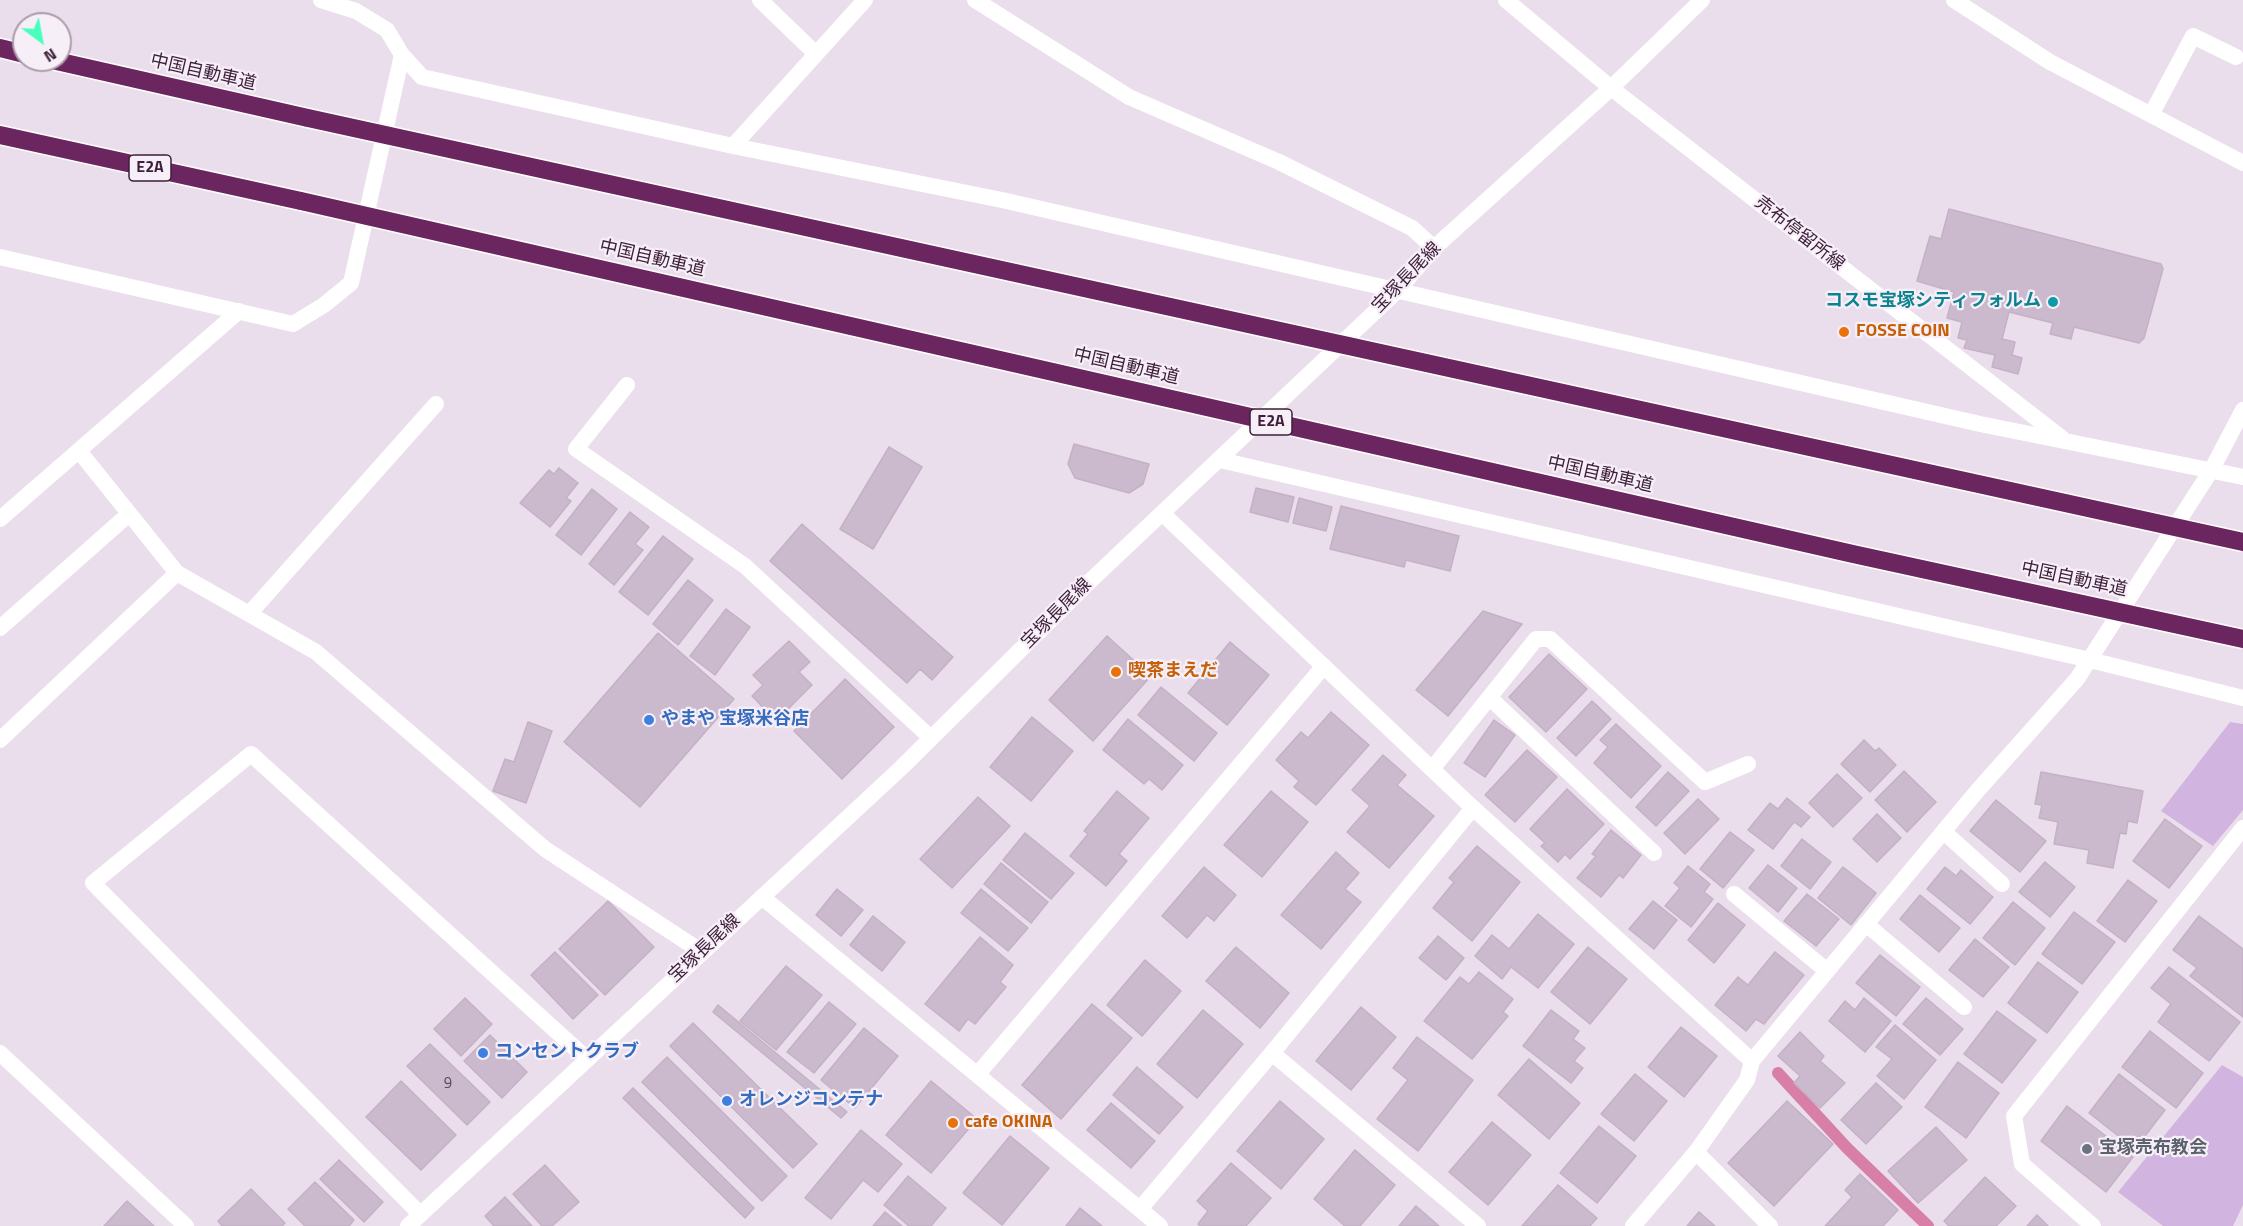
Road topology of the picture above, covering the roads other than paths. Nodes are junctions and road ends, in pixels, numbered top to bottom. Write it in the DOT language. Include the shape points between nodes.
graph roads {
  1 [pos="321,0"];
  2 [pos="760,0"];
  3 [pos="865,0"];
  4 [pos="975,0"];
  5 [pos="1506,0"];
  6 [pos="1702,0"];
  7 [pos="1954,0"];
  8 [pos="816,54"];
  9 [pos="402,55"];
  10 [pos="2236,57"];
  11 [pos="72,65"];
  12 [pos="1611,88"];
  13 [pos="2151,115"];
  14 [pos="0,135"];
  15 [pos="733,146"];
  16 [pos="2243,163"];
  17 [pos="1434,248"];
  18 [pos="0,257"];
  19 [pos="1397,291"];
  20 [pos="239,311"];
  21 [pos="627,385"];
  22 [pos="436,404"];
  23 [pos="2243,410"];
  24 [pos="2067,441"];
  25 [pos="79,451"];
  26 [pos="1220,460"];
  27 [pos="2212,469"];
  28 [pos="2243,477"];
  29 [pos="129,514"];
  30 [pos="1162,514"];
  31 [pos="0,519"];
  32 [pos="2243,542"];
  33 [pos="177,573"];
  34 [pos="249,614"];
  35 [pos="0,628"];
  36 [pos="2243,639"];
  37 [pos="2090,660"];
  38 [pos="1324,666"];
  39 [pos="1490,698"];
  40 [pos="2243,698"];
  41 [pos="931,738"];
  42 [pos="0,740"];
  43 [pos="1748,764"];
  44 [pos="1432,769"];
  45 [pos="1473,808"];
  46 [pos="2243,828"];
  47 [pos="1944,832"];
  48 [pos="1653,853"];
  49 [pos="2002,884"];
  50 [pos="1734,894"];
  51 [pos="762,897"];
  52 [pos="1866,924"];
  53 [pos="702,952"];
  54 [pos="1827,971"];
  55 [pos="1964,1007"];
  56 [pos="0,1053"];
  57 [pos="1272,1053"];
  58 [pos="587,1059"];
  59 [pos="1752,1061"];
  60 [pos="977,1075"];
  61 [pos="1696,1152"];
  62 [pos="1140,1209"];
  63 [pos="420,1214"];
  64 [pos="186,1226"];
  65 [pos="408,1226"];
  66 [pos="1160,1226"];
  67 [pos="1478,1226"];
  68 [pos="1633,1226"];
  69 [pos="1770,1226"];
  70 [pos="2093,1226"];
  1 -- 9 [label="street" via="356,11 387,30"];
  2 -- 8 [label="street"];
  3 -- 8 [label="street"];
  4 -- 17 [label="street" via="1129,96 1279,162 1392,218 1412,228"];
  5 -- 12 [label="street, 売布停留所線"];
  6 -- 12 [label="street, 宝塚長尾線"];
  7 -- 13 [label="street" via="2050,63"];
  8 -- 15 [label="street"];
  9 -- 15 [label="street" via="422,77"];
  9 -- 20 [label="street" via="351,283 293,324"];
  10 -- 13 [label="street" via="2193,36"];
  11 -- 32 [label="highway, 中国自動車道, bridge"];
  12 -- 17 [label="street, 宝塚長尾線"];
  12 -- 24 [label="street, 売布停留所線"];
  13 -- 16 [label="street"];
  14 -- 36 [label="highway, 中国自動車道 / E2A, bridge"];
  15 -- 19 [label="street" via="1002,200"];
  17 -- 19 [label="street, 宝塚長尾線"];
  18 -- 20 [label="street"];
  19 -- 24 [label="street"];
  19 -- 26 [label="street, 宝塚長尾線"];
  20 -- 25 [label="street"];
  21 -- 41 [label="street" via="576,449 745,566"];
  22 -- 34 [label="street"];
  23 -- 27 [label="street"];
  24 -- 27 [label="street, 売布停留所線"];
  25 -- 29 [label="street"];
  25 -- 31 [label="street"];
  26 -- 30 [label="street, 宝塚長尾線"];
  26 -- 37 [label="street"];
  27 -- 28 [label="street, 売布停留所線"];
  27 -- 37 [label="street"];
  29 -- 33 [label="street"];
  29 -- 35 [label="street"];
  30 -- 38 [label="street"];
  30 -- 41 [label="street, 宝塚長尾線"];
  33 -- 34 [label="street"];
  33 -- 42 [label="street"];
  34 -- 53 [label="street" via="316,652 545,849"];
  37 -- 40 [label="street"];
  37 -- 47 [label="street"];
  38 -- 44 [label="street"];
  38 -- 60 [label="street"];
  39 -- 43 [label="street" via="1536,639 1550,639 1705,782"];
  39 -- 44 [label="street"];
  39 -- 48 [label="street"];
  41 -- 51 [label="street, 宝塚長尾線"];
  44 -- 45 [label="street"];
  45 -- 57 [label="street"];
  45 -- 59 [label="street"];
  46 -- 70 [label="street" via="2014,1116 2022,1164"];
  47 -- 49 [label="street"];
  47 -- 52 [label="street"];
  50 -- 54 [label="street"];
  51 -- 53 [label="street, 宝塚長尾線"];
  51 -- 60 [label="street"];
  52 -- 54 [label="street"];
  52 -- 55 [label="street"];
  53 -- 58 [label="street, 宝塚長尾線"];
  54 -- 59 [label="street"];
  56 -- 64 [label="street"];
  57 -- 62 [label="street"];
  57 -- 67 [label="street"];
  58 -- 63 [label="street, 宝塚長尾線"];
  58 -- 63 [label="street" via="251,754 93,883"];
  59 -- 61 [label="street" via="1747,1080"];
  60 -- 62 [label="street"];
  61 -- 68 [label="street"];
  61 -- 69 [label="street"];
  62 -- 66 [label="street"];
  63 -- 65 [label="street, 宝塚長尾線"];
}
